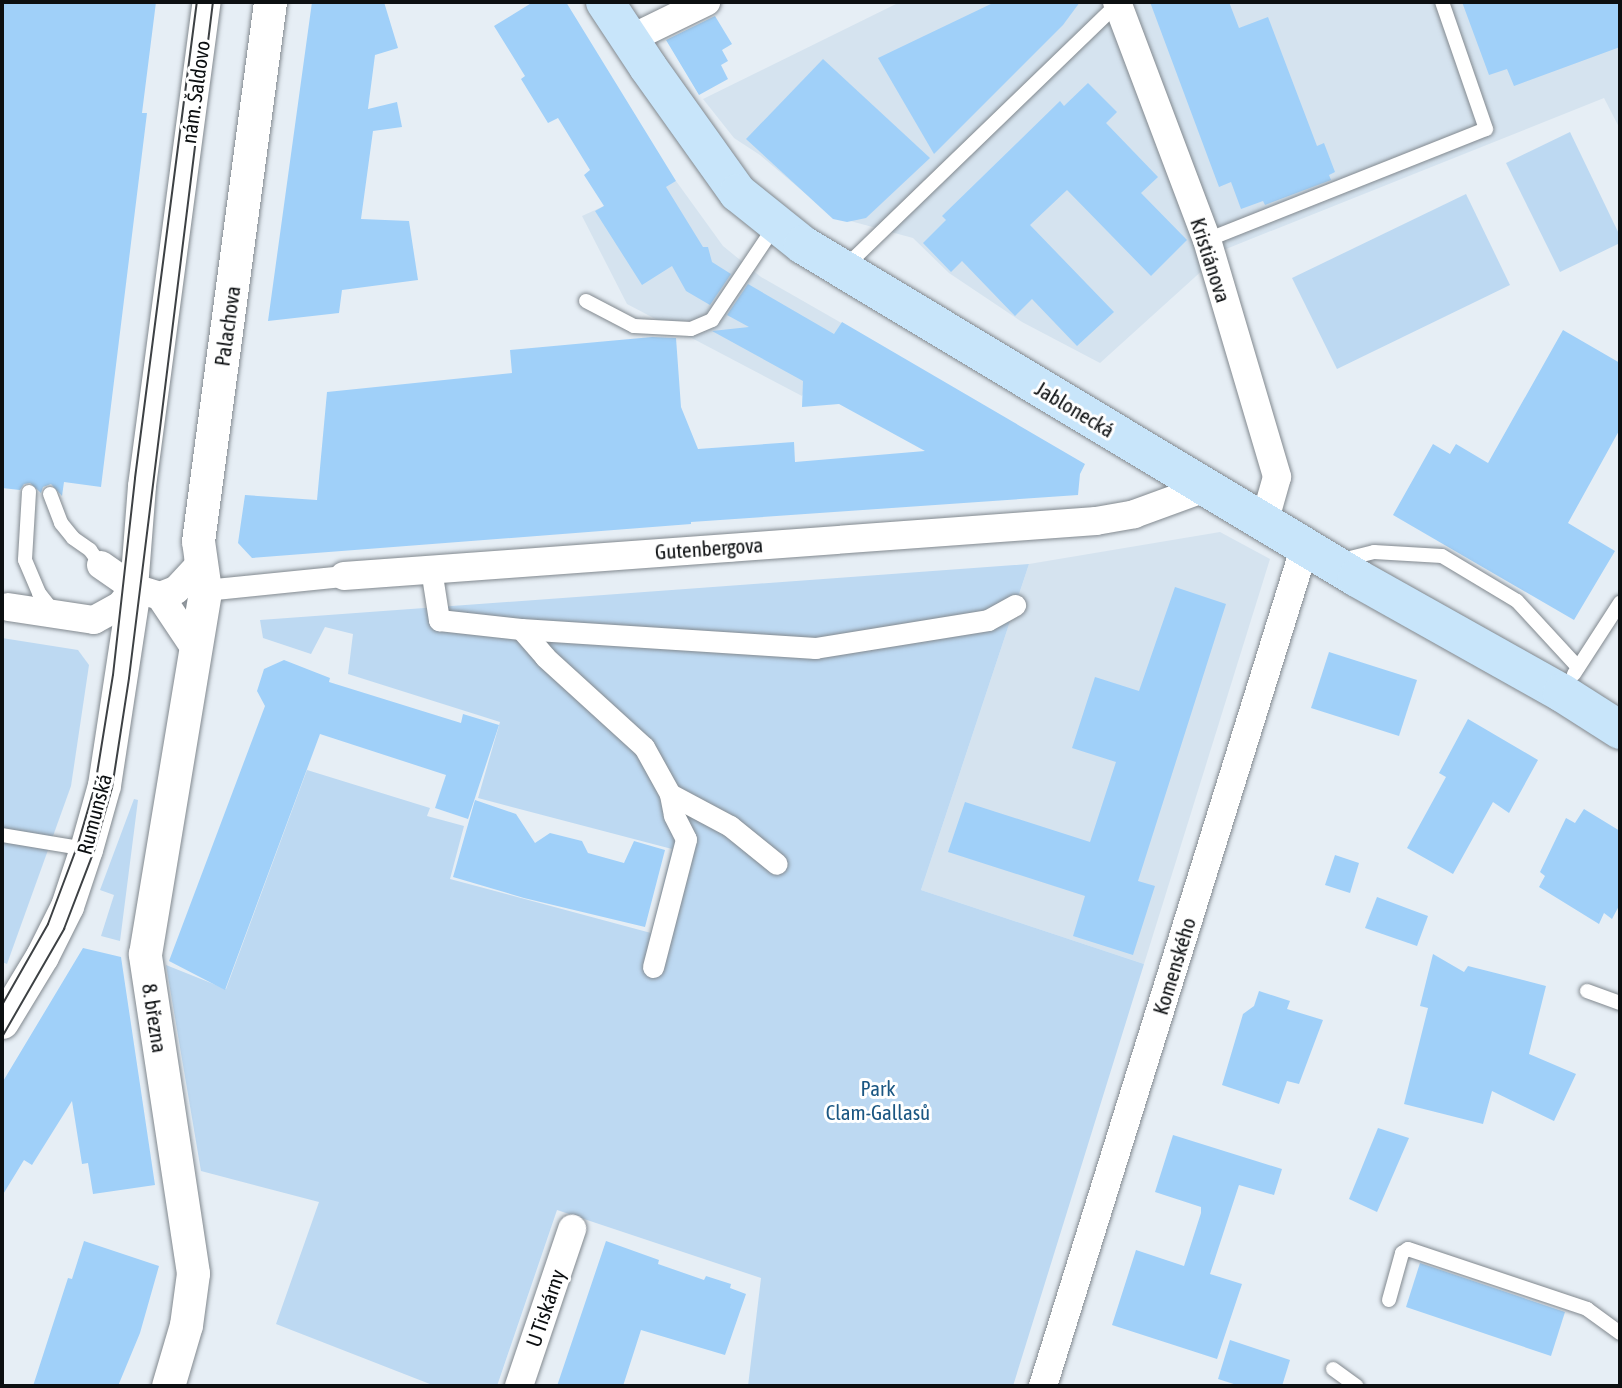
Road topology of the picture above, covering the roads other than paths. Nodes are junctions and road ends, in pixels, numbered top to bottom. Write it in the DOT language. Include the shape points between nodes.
graph roads {
  1 [pos="207,2"];
  2 [pos="270,2"];
  3 [pos="605,2"];
  4 [pos="706,2"];
  5 [pos="1442,2"];
  6 [pos="1118,3"];
  7 [pos="630,39"];
  8 [pos="776,224"];
  9 [pos="1207,240"];
  10 [pos="841,271"];
  11 [pos="586,301"];
  12 [pos="1208,487"];
  13 [pos="29,492"];
  14 [pos="50,494"];
  15 [pos="1264,523"];
  16 [pos="198,541"];
  17 [pos="1318,554"];
  18 [pos="101,565"];
  19 [pos="432,569"];
  20 [pos="344,576"];
  21 [pos="205,590"];
  22 [pos="147,592"];
  23 [pos="1620,603"];
  24 [pos="1015,605"];
  25 [pos="5,607"];
  26 [pos="56,614"];
  27 [pos="521,629"];
  28 [pos="196,650"];
  29 [pos="1570,680"];
  30 [pos="1620,730"];
  31 [pos="670,794"];
  32 [pos="2,835"];
  33 [pos="86,849"];
  34 [pos="777,864"];
  35 [pos="653,967"];
  36 [pos="1587,991"];
  37 [pos="1620,1003"];
  38 [pos="2,1022"];
  39 [pos="572,1229"];
  40 [pos="1388,1300"];
  41 [pos="1620,1333"];
  42 [pos="1333,1369"];
  43 [pos="168,1386"];
  44 [pos="519,1386"];
  45 [pos="1043,1386"];
  46 [pos="1356,1386"];
  1 -- 22 [label="street, nám. Šaldovo" via="142,486"];
  2 -- 16 [label="street, Palachova"];
  3 -- 7 [label="main road, Jablonecká"];
  4 -- 7 [label="street"];
  5 -- 9 [label="lane" via="1486,129"];
  6 -- 9 [label="street, Kristiánova"];
  6 -- 10 [label="lane"];
  7 -- 8 [label="main road, Jablonecká" via="738,193"];
  8 -- 10 [label="main road, Jablonecká"];
  8 -- 11 [label="lane" via="712,320 691,329 635,327"];
  9 -- 15 [label="street, Kristiánova" via="1277,477"];
  10 -- 12 [label="main road, Jablonecká"];
  12 -- 15 [label="main road, Jablonecká"];
  12 -- 19 [label="street, Gutenbergova" via="1134,514 1096,521"];
  13 -- 26 [label="lane" via="26,560 39,593"];
  14 -- 18 [label="lane" via="61,523"];
  15 -- 17 [label="main road, Jablonecká"];
  16 -- 21 [label="street, Palachova"];
  16 -- 22 [label="street" via="199,565 176,590"];
  17 -- 29 [label="main road, Jablonecká"];
  17 -- 29 [label="lane" via="1441,556 1517,601"];
  17 -- 45 [label="street, Komenského"];
  18 -- 22 [label="street"];
  19 -- 20 [label="street, Gutenbergova"];
  19 -- 27 [label="street" via="439,620"];
  20 -- 21 [label="street, Gutenbergova"];
  21 -- 28 [label="street, Palachova"];
  22 -- 26 [label="street" via="94,620"];
  22 -- 28 [label="street"];
  22 -- 33 [label="street, Rumunská"];
  23 -- 29 [label="lane"];
  24 -- 27 [label="street" via="988,620 815,648"];
  25 -- 26 [label="street"];
  27 -- 31 [label="street" via="545,657 644,747"];
  28 -- 43 [label="street, 8. března" via="145,954 193,1273 186,1325"];
  29 -- 30 [label="main road, Jablonecká"];
  31 -- 34 [label="street" via="730,826"];
  31 -- 35 [label="street" via="674,815 687,839"];
  32 -- 33 [label="lane"];
  33 -- 38 [label="street, Rumunská" via="52,936"];
  36 -- 37 [label="lane"];
  39 -- 44 [label="street, U Tiskárny"];
  40 -- 41 [label="lane" via="1402,1253 1408,1249 1587,1309"];
  42 -- 46 [label="lane"];
}
